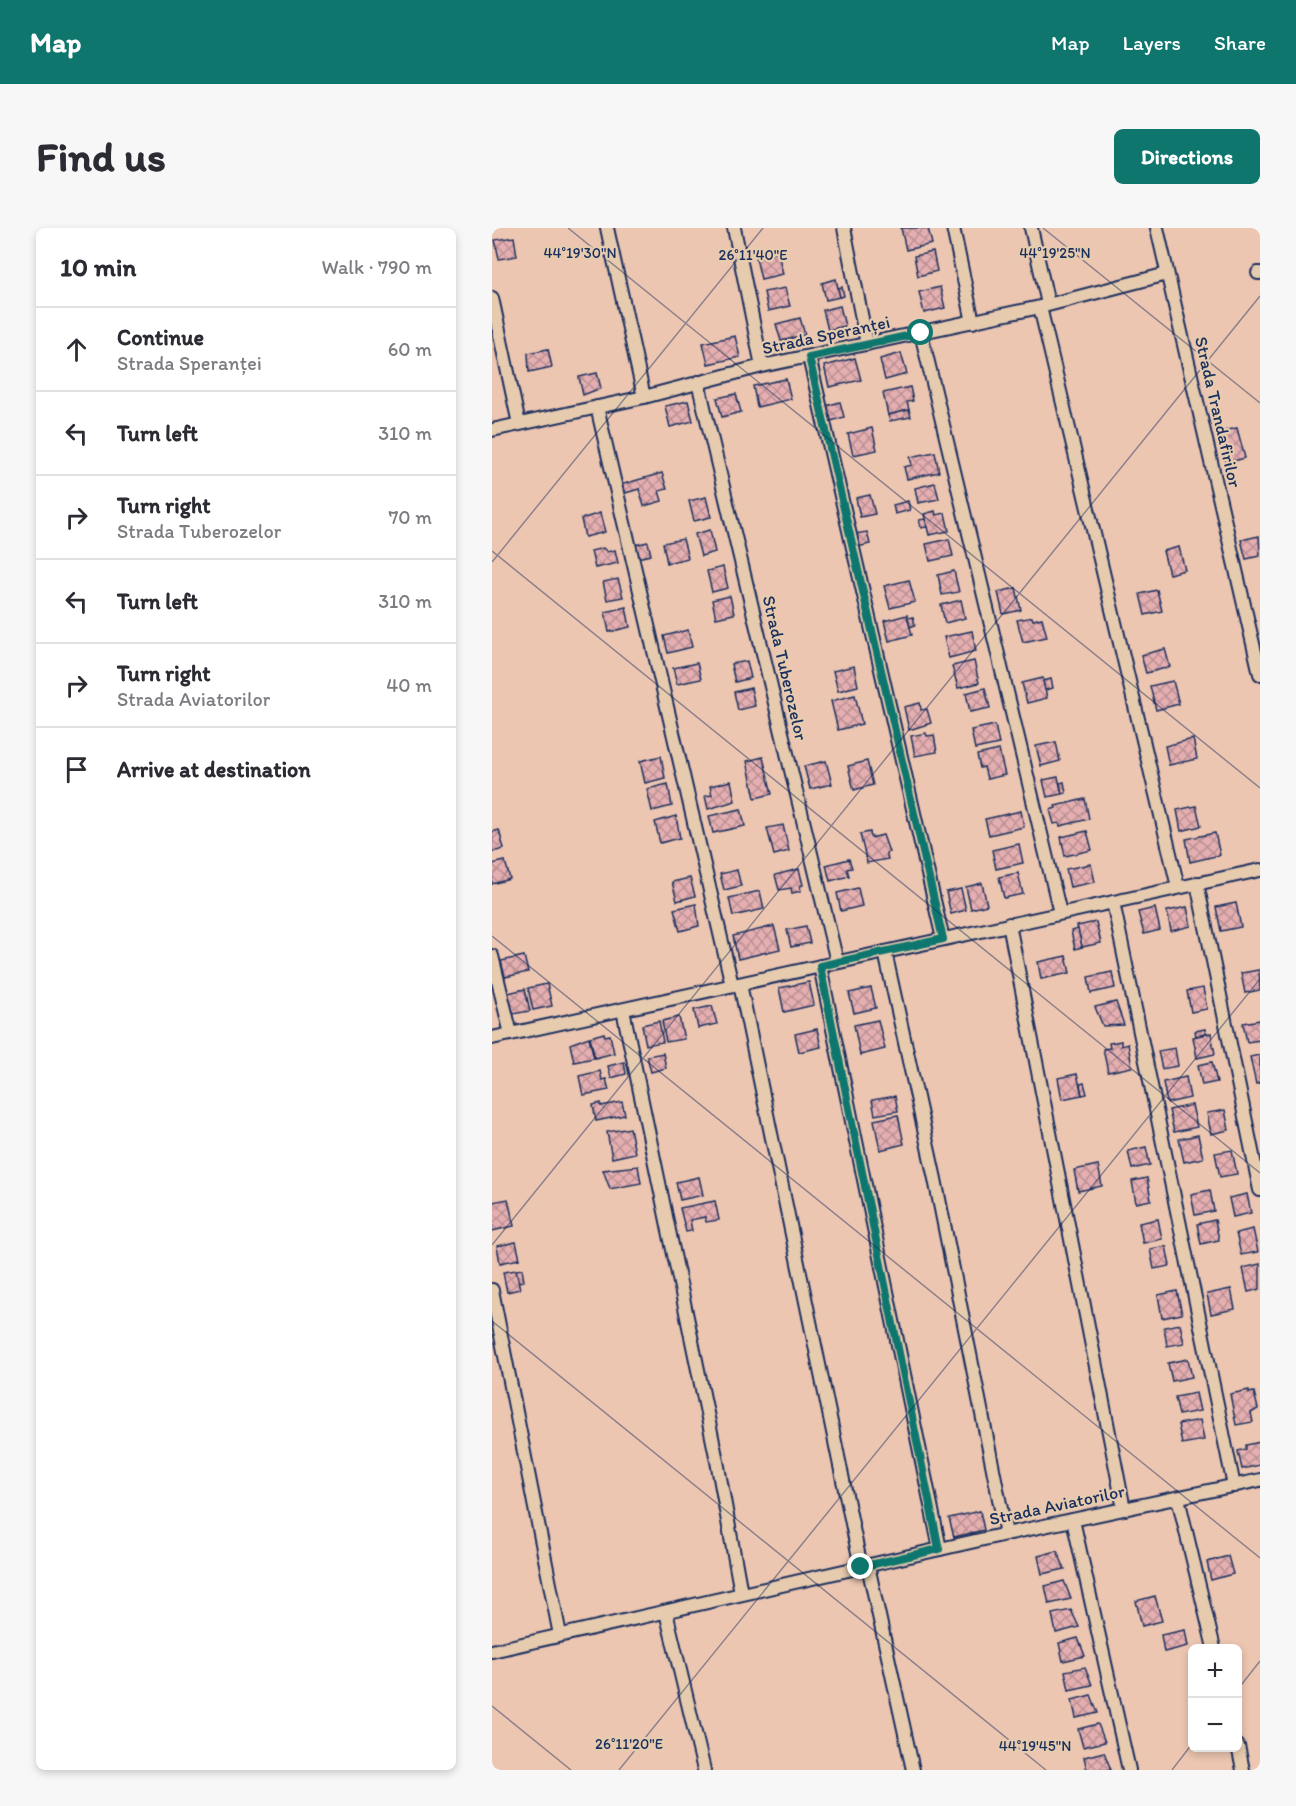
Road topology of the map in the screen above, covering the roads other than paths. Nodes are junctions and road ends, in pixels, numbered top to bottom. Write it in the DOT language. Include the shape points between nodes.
graph roads {
  1 [pos="607,228"];
  2 [pos="734,228"];
  3 [pos="844,228"];
  4 [pos="952,228"];
  5 [pos="1031,228"];
  6 [pos="1156,228"];
  7 [pos="1167,274"];
  8 [pos="492,298"];
  9 [pos="1044,306"];
  10 [pos="973,321"];
  11 [pos="921,333"];
  12 [pos="867,344"];
  13 [pos="809,357"];
  14 [pos="762,366"];
  15 [pos="698,382"];
  16 [pos="644,397"];
  17 [pos="597,407"];
  18 [pos="519,424"];
  19 [pos="492,430"];
  20 [pos="1260,674"];
  21 [pos="1260,870"];
  22 [pos="1197,883"];
  23 [pos="1178,887"];
  24 [pos="1113,903"];
  25 [pos="1060,913"];
  26 [pos="1009,924"];
  27 [pos="943,939"];
  28 [pos="885,952"];
  29 [pos="492,956"];
  30 [pos="837,962"];
  31 [pos="820,966"];
  32 [pos="736,985"];
  33 [pos="623,1010"];
  34 [pos="511,1034"];
  35 [pos="492,1038"];
  36 [pos="1260,1190"];
  37 [pos="492,1290"];
  38 [pos="1260,1480"];
  39 [pos="1234,1486"];
  40 [pos="1178,1498"];
  41 [pos="1125,1509"];
  42 [pos="1073,1520"];
  43 [pos="1006,1534"];
  44 [pos="939,1549"];
  45 [pos="864,1567"];
  46 [pos="741,1593"];
  47 [pos="666,1612"];
  48 [pos="560,1635"];
  49 [pos="1213,1644"];
  50 [pos="492,1651"];
  51 [pos="1239,1752"];
  52 [pos="704,1770"];
  53 [pos="913,1770"];
  54 [pos="1129,1770"];
  55 [pos="1243,1770"];
  1 -- 16 [label="street"];
  2 -- 14 [label="street"];
  3 -- 12 [label="street"];
  4 -- 10 [label="street"];
  5 -- 9 [label="street"];
  6 -- 7 [label="street, Strada Trandafirilor"];
  7 -- 9 [label="street, Strada Speranței"];
  7 -- 20 [label="street, Strada Trandafirilor"];
  8 -- 18 [label="street"];
  9 -- 10 [label="street, Strada Speranței"];
  9 -- 23 [label="street"];
  10 -- 11 [label="street, Strada Speranței"];
  11 -- 12 [label="street, Strada Speranței"];
  11 -- 25 [label="street"];
  12 -- 13 [label="street, Strada Speranței"];
  13 -- 14 [label="street, Strada Speranței"];
  13 -- 27 [label="street"];
  14 -- 15 [label="street, Strada Speranței"];
  15 -- 16 [label="street, Strada Speranței"];
  15 -- 30 [label="street, Strada Tuberozelor"];
  16 -- 17 [label="street, Strada Speranței"];
  17 -- 18 [label="street, Strada Speranței"];
  17 -- 32 [label="street"];
  18 -- 19 [label="street, Strada Speranței"];
  21 -- 22 [label="street"];
  22 -- 23 [label="street"];
  22 -- 36 [label="street"];
  23 -- 24 [label="street"];
  24 -- 25 [label="street"];
  24 -- 39 [label="street"];
  25 -- 26 [label="street"];
  26 -- 27 [label="street"];
  26 -- 41 [label="street"];
  27 -- 28 [label="street"];
  28 -- 30 [label="street"];
  28 -- 43 [label="street"];
  29 -- 34 [label="street"];
  30 -- 31 [label="street"];
  31 -- 32 [label="street"];
  31 -- 44 [label="street"];
  32 -- 33 [label="street"];
  32 -- 45 [label="street"];
  33 -- 34 [label="street"];
  33 -- 46 [label="street"];
  34 -- 35 [label="street"];
  37 -- 48 [label="street"];
  38 -- 39 [label="street, Strada Aviatorilor"];
  39 -- 40 [label="street, Strada Aviatorilor"];
  40 -- 41 [label="street, Strada Aviatorilor"];
  40 -- 49 [label="street"];
  41 -- 42 [label="street, Strada Aviatorilor"];
  42 -- 43 [label="street, Strada Aviatorilor"];
  42 -- 54 [label="street"];
  43 -- 44 [label="street, Strada Aviatorilor"];
  44 -- 45 [label="street, Strada Aviatorilor"];
  45 -- 46 [label="street, Strada Aviatorilor"];
  45 -- 53 [label="street"];
  46 -- 47 [label="street, Strada Aviatorilor"];
  47 -- 48 [label="street, Strada Aviatorilor"];
  47 -- 52 [label="street"];
  48 -- 50 [label="street, Strada Aviatorilor"];
  51 -- 55 [label="street"];
}
